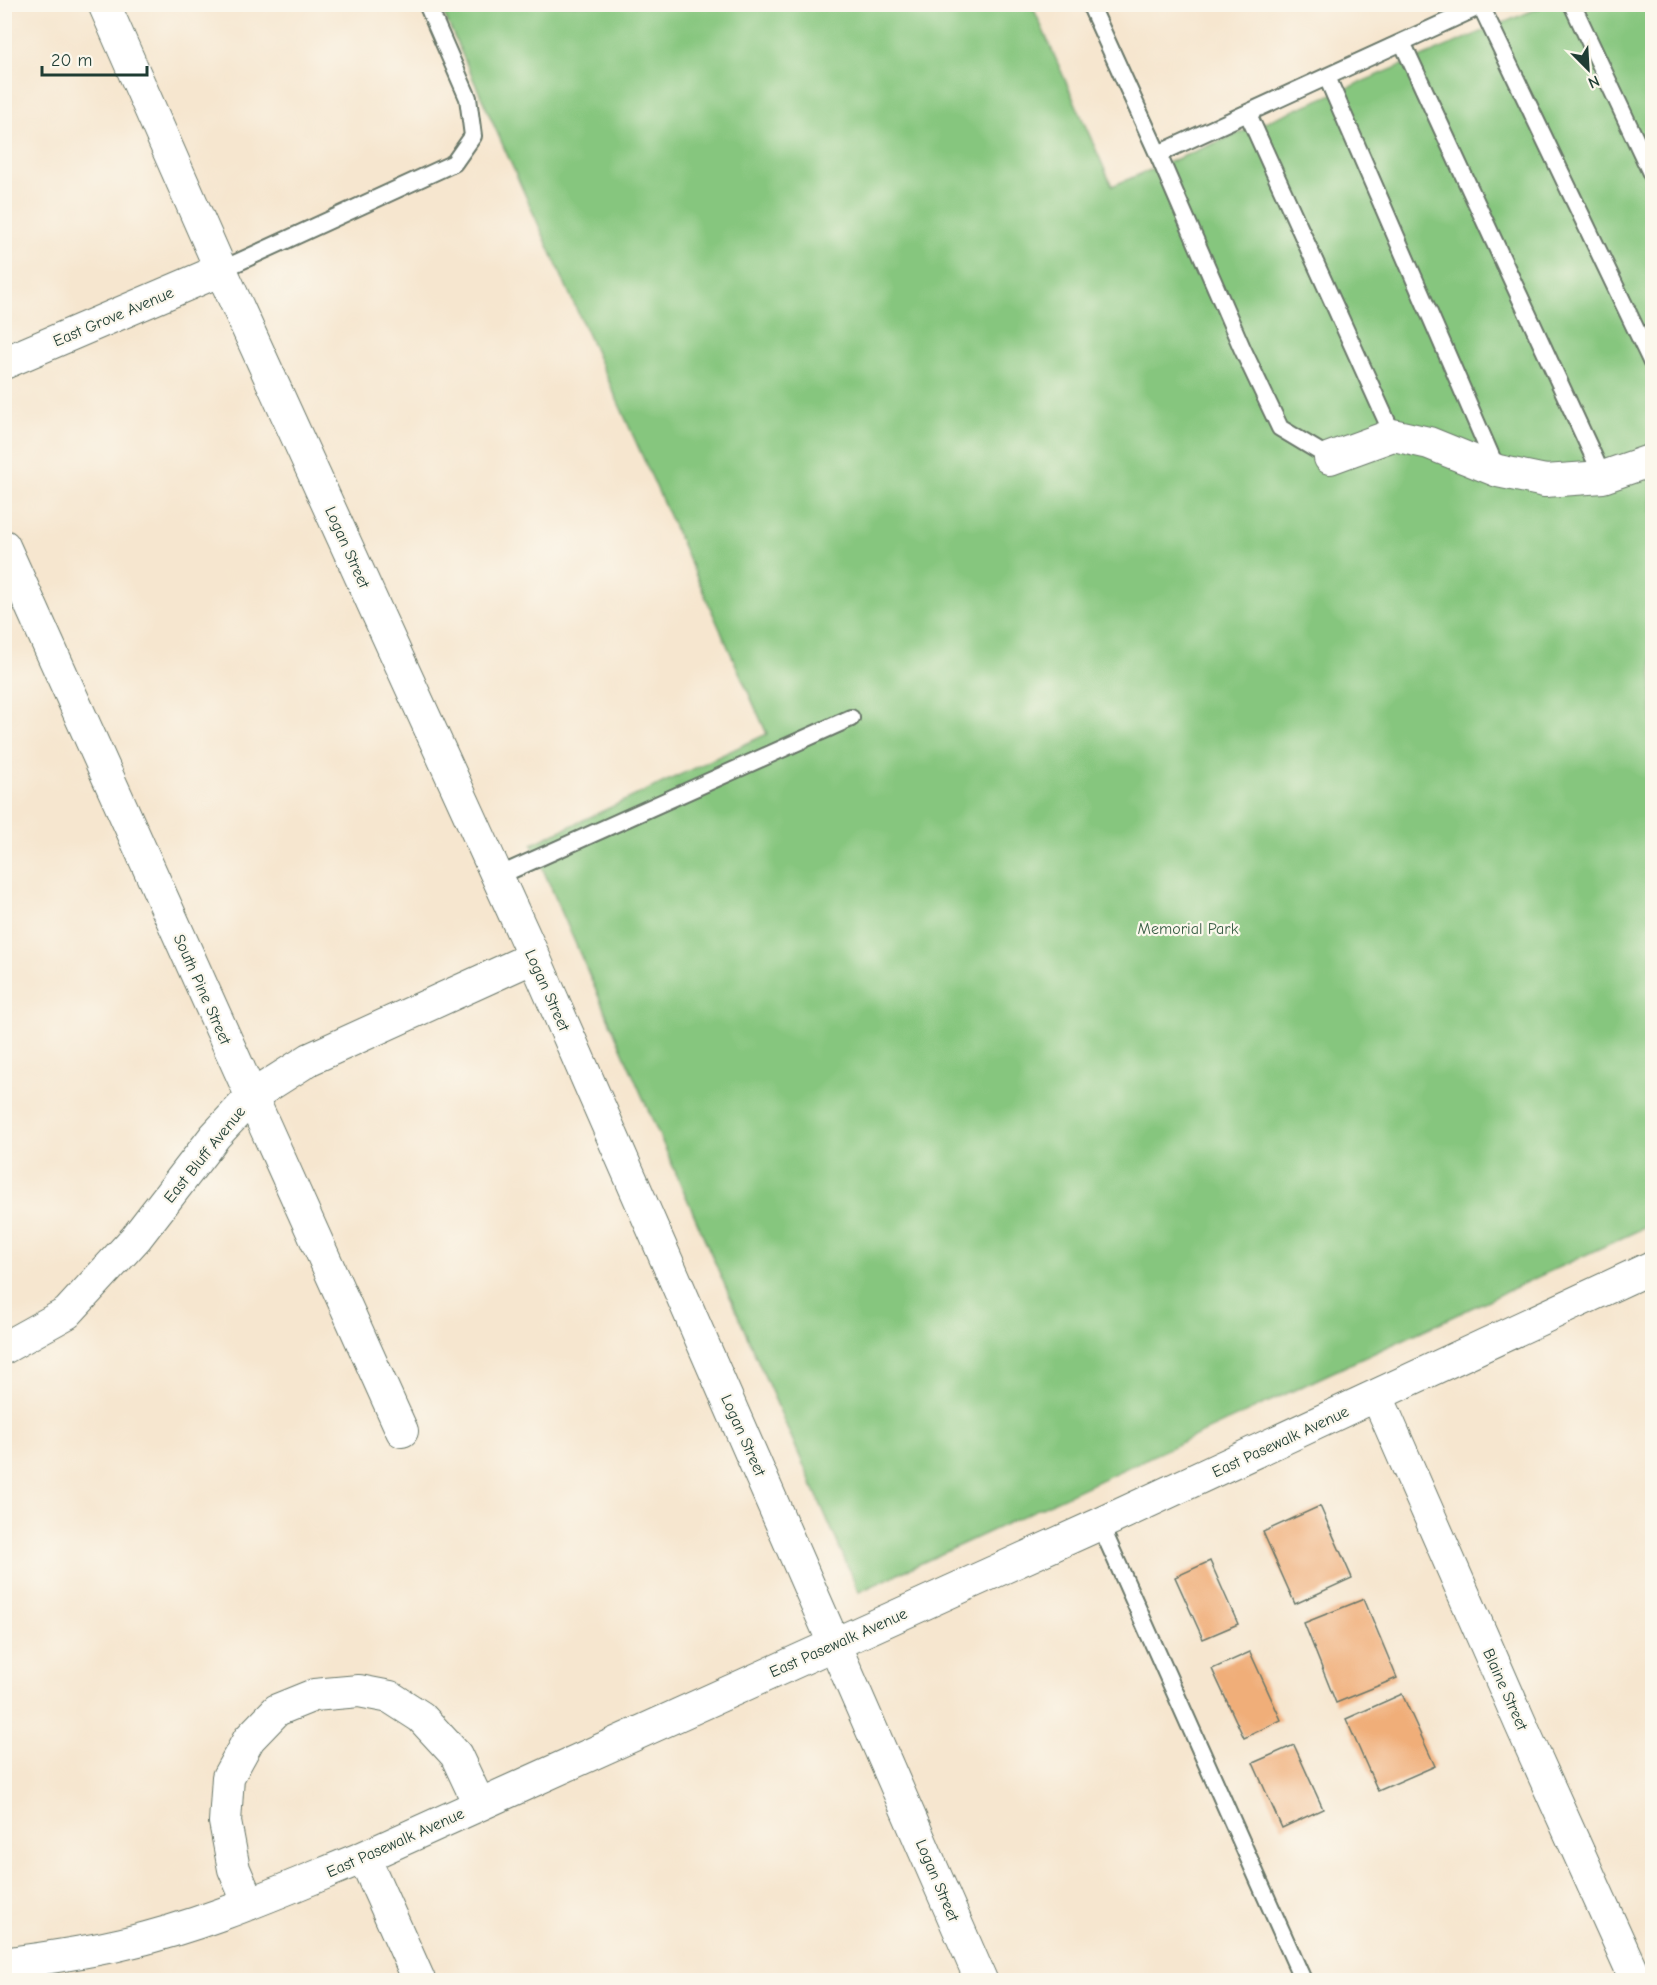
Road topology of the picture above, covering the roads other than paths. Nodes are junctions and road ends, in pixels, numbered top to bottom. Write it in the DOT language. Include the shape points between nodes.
graph roads {
  1 [pos="104,4"];
  2 [pos="427,4"];
  3 [pos="1090,4"];
  4 [pos="1572,4"];
  5 [pos="1483,5"];
  6 [pos="1402,42"];
  7 [pos="1327,77"];
  8 [pos="1248,114"];
  9 [pos="1158,154"];
  10 [pos="1653,175"];
  11 [pos="222,270"];
  12 [pos="4,363"];
  13 [pos="1653,363"];
  14 [pos="1393,435"];
  15 [pos="1330,458"];
  16 [pos="1653,460"];
  17 [pos="1498,471"];
  18 [pos="1603,477"];
  19 [pos="4,546"];
  20 [pos="851,718"];
  21 [pos="498,876"];
  22 [pos="534,957"];
  23 [pos="252,1096"];
  24 [pos="1653,1267"];
  25 [pos="4,1348"];
  26 [pos="1377,1396"];
  27 [pos="402,1431"];
  28 [pos="1101,1524"];
  29 [pos="835,1643"];
  30 [pos="479,1804"];
  31 [pos="364,1857"];
  32 [pos="249,1904"];
  33 [pos="4,1965"];
  34 [pos="419,1980"];
  35 [pos="981,1980"];
  36 [pos="1302,1980"];
  37 [pos="1636,1980"];
  1 -- 11 [label="street, Logan Street"];
  2 -- 11 [label="lane" via="468,98 473,136 454,163"];
  3 -- 9 [label="lane"];
  4 -- 10 [label="lane"];
  5 -- 6 [label="lane"];
  5 -- 13 [label="lane"];
  6 -- 7 [label="lane"];
  6 -- 18 [label="lane"];
  7 -- 8 [label="lane"];
  7 -- 17 [label="lane"];
  8 -- 9 [label="lane"];
  8 -- 14 [label="lane"];
  9 -- 15 [label="lane" via="1280,428"];
  11 -- 12 [label="street, East Grove Avenue"];
  11 -- 21 [label="street, Logan Street"];
  14 -- 15 [label="street"];
  14 -- 17 [label="street" via="1430,443"];
  16 -- 18 [label="street"];
  17 -- 18 [label="street" via="1545,481"];
  19 -- 23 [label="street, South Pine Street"];
  20 -- 21 [label="lane"];
  21 -- 22 [label="street, Logan Street"];
  22 -- 23 [label="street, East Bluff Avenue" via="310,1059"];
  22 -- 29 [label="street, Logan Street"];
  23 -- 25 [label="street, East Bluff Avenue" via="215,1136 136,1238 67,1313"];
  23 -- 27 [label="street, South Pine Street"];
  24 -- 26 [label="street, East Pasewalk Avenue"];
  26 -- 28 [label="street, East Pasewalk Avenue"];
  26 -- 37 [label="street, Blaine Street"];
  28 -- 29 [label="street, East Pasewalk Avenue"];
  28 -- 36 [label="lane"];
  29 -- 30 [label="street, East Pasewalk Avenue"];
  29 -- 35 [label="street, Logan Street"];
  30 -- 31 [label="street, East Pasewalk Avenue"];
  30 -- 32 [label="street" via="456,1755 421,1717 390,1697 359,1690 314,1695 277,1710 249,1739 228,1777 225,1822 234,1869"];
  31 -- 32 [label="street, East Pasewalk Avenue"];
  31 -- 34 [label="street"];
  32 -- 33 [label="street, East Pasewalk Avenue" via="122,1944"];
}
